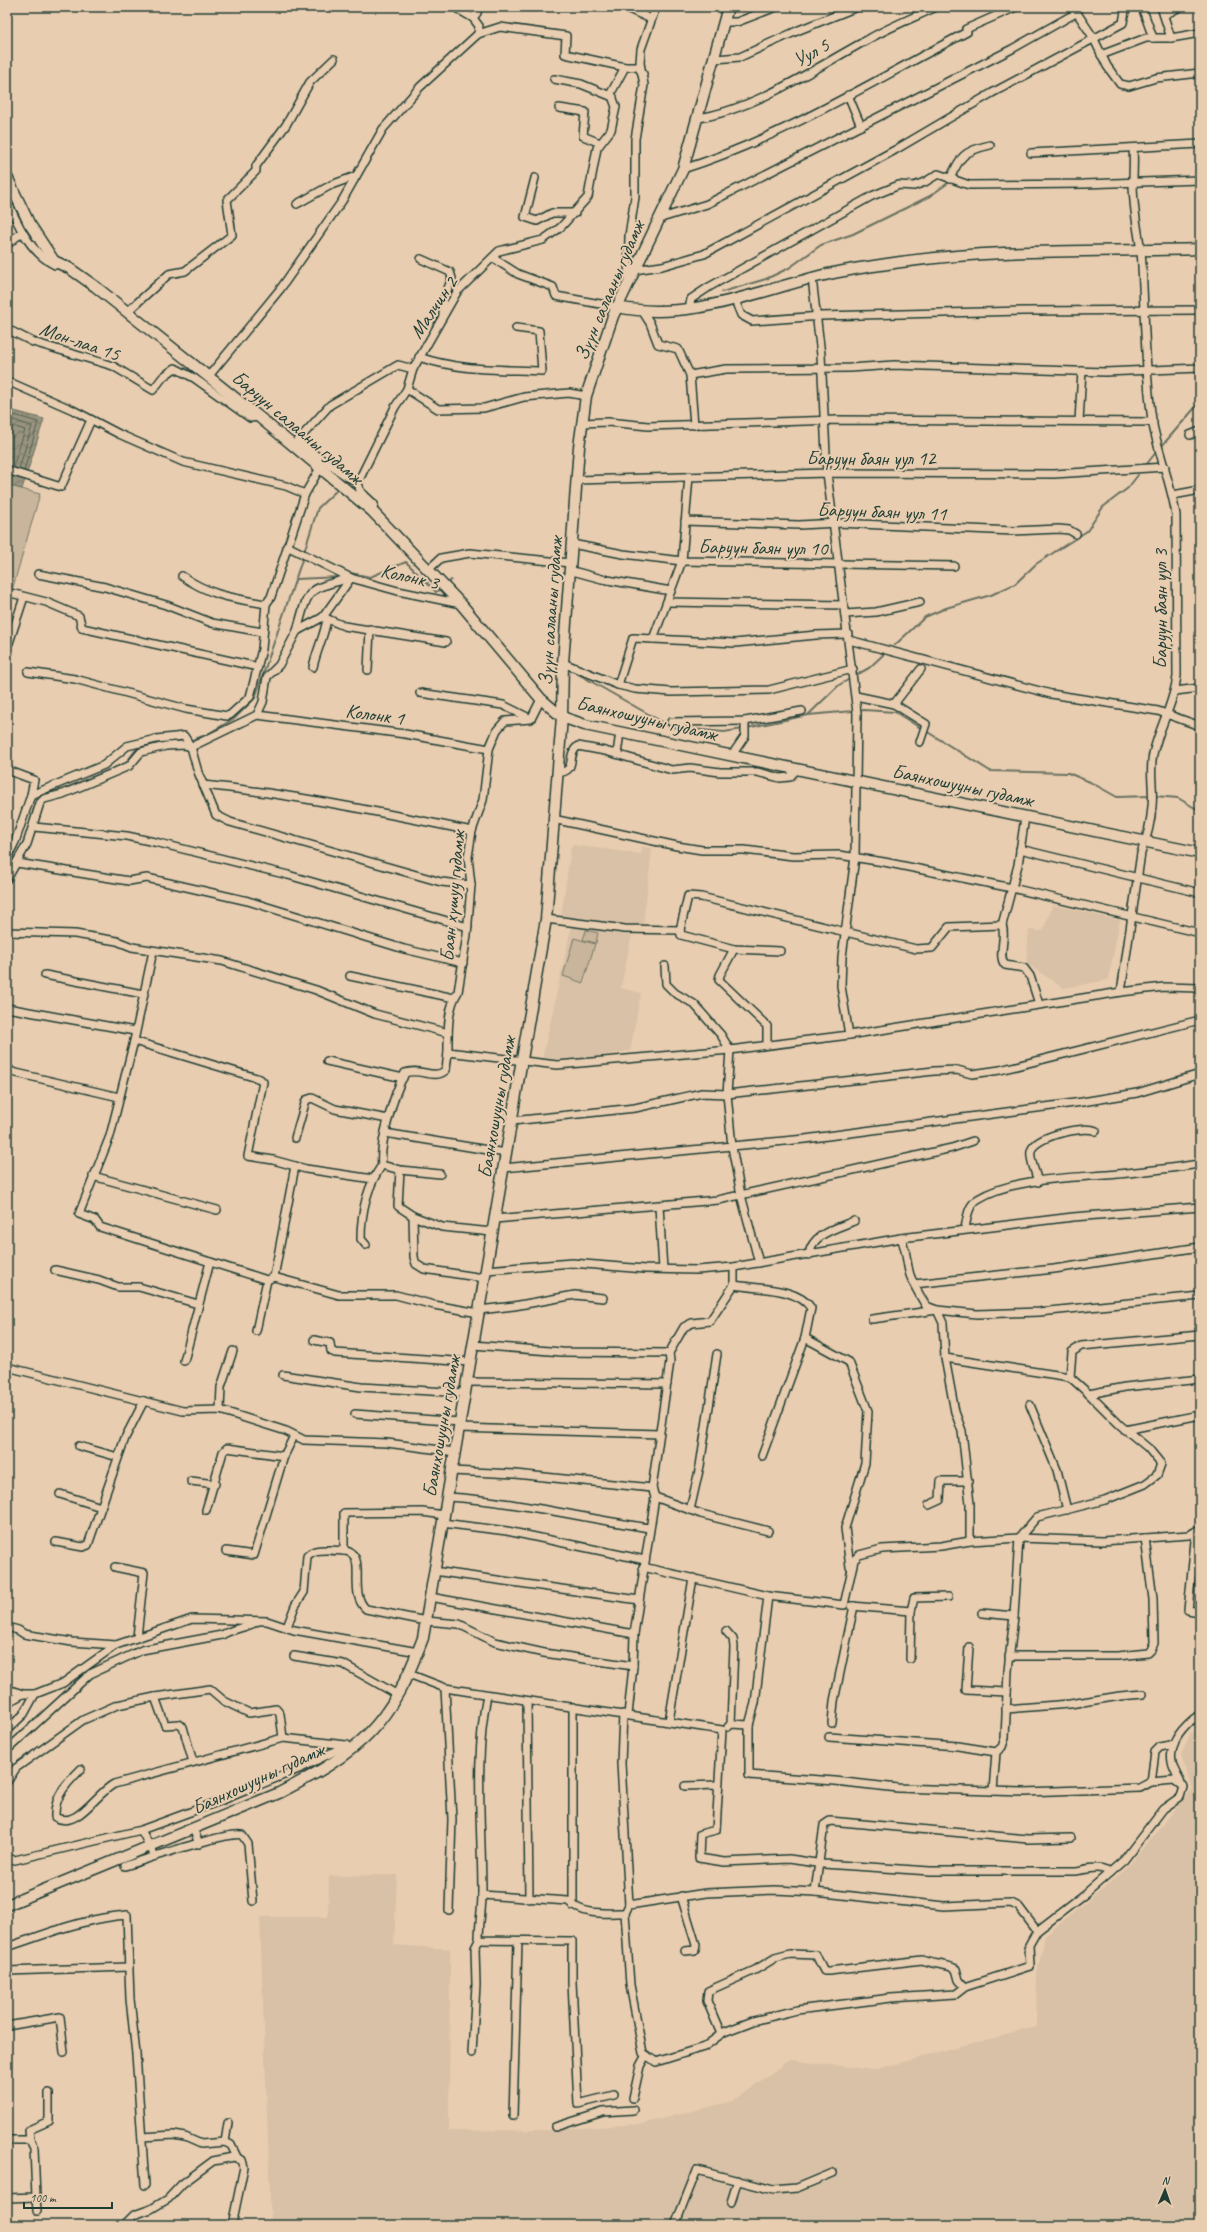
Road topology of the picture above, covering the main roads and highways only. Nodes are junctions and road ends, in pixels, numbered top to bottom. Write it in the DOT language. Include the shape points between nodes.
graph roads {
  1 [pos="728,7"];
  2 [pos="7,177"];
  3 [pos="1200,249"];
  4 [pos="617,307"];
  5 [pos="562,717"];
  6 [pos="1200,853"];
  7 [pos="7,1905"];
  1 -- 4 [label="main road, Зүүн салааны гудамж" via="683,169"];
  2 -- 5 [label="main road, Баруун салааны гудамж" via="28,224 54,261 83,278 295,444 372,512 461,604 541,699"];
  3 -- 4 [label="main road" via="961,254 812,278 712,306 643,312"];
  4 -- 5 [label="main road, Зүүн салааны гудамж" via="586,396 581,423 563,663"];
  5 -- 6 [label="main road, Баянхошууны гудамж" via="585,725"];
  5 -- 7 [label="main road, Баянхошууны гудамж" via="546,919 426,1621 409,1674 373,1731 340,1760 316,1774 279,1793"];
}
